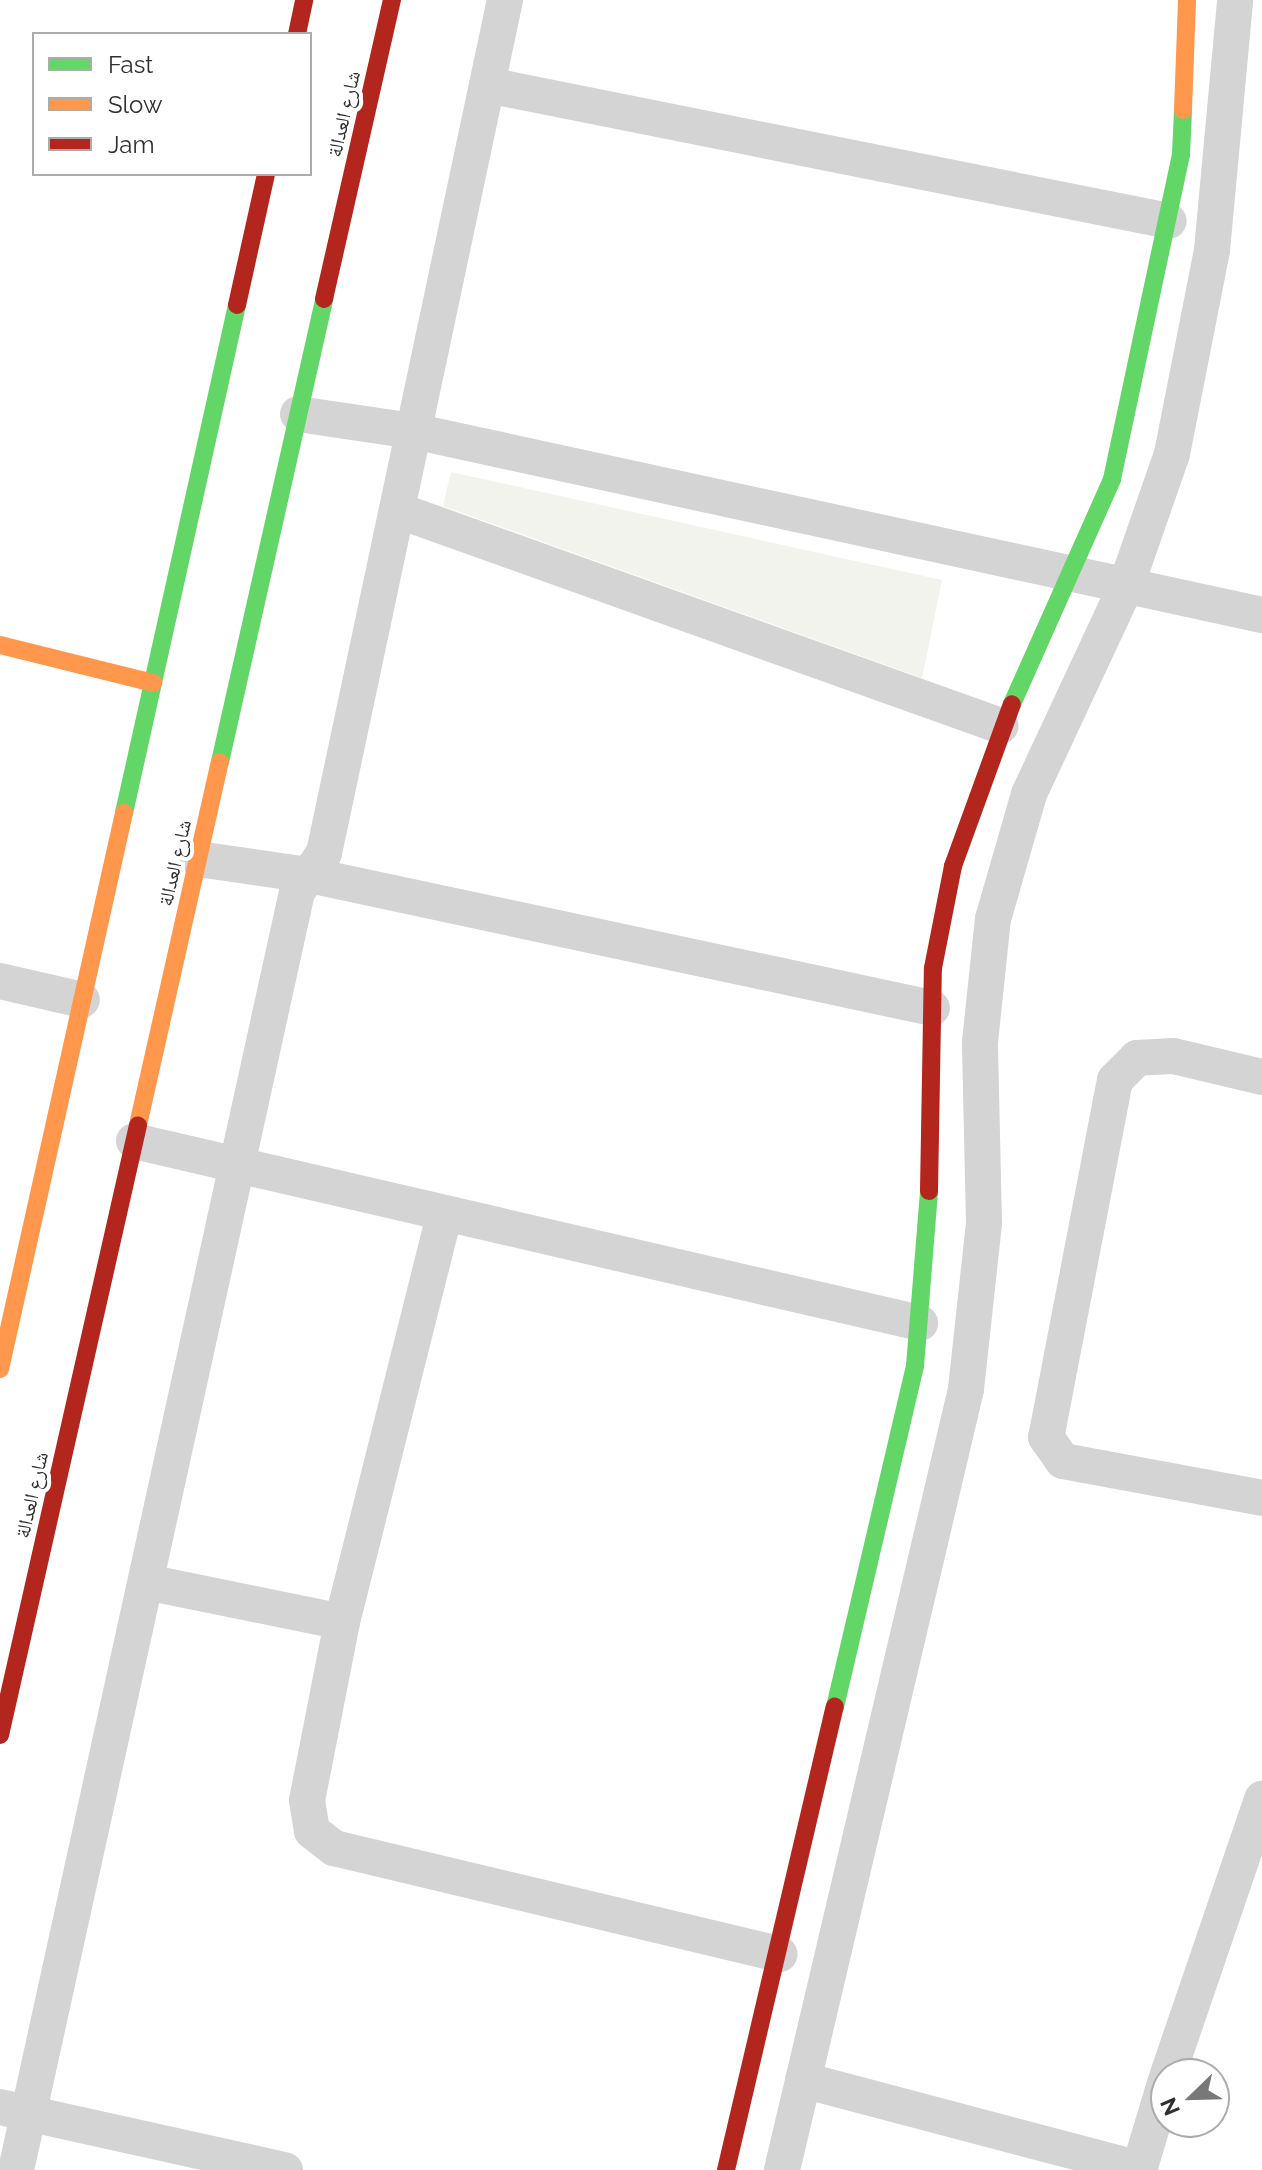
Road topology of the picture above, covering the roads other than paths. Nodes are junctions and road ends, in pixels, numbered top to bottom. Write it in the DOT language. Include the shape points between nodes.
graph roads {
  1 [pos="304,0"];
  2 [pos="392,0"];
  3 [pos="505,0"];
  4 [pos="1187,0"];
  5 [pos="1235,0"];
  6 [pos="297,32"];
  7 [pos="487,85"];
  8 [pos="266,176"];
  9 [pos="1169,221"];
  10 [pos="298,414"];
  11 [pos="413,431"];
  12 [pos="397,510"];
  13 [pos="1074,574"];
  14 [pos="1126,586"];
  15 [pos="1262,615"];
  16 [pos="0,645"];
  17 [pos="153,683"];
  18 [pos="1001,726"];
  19 [pos="198,859"];
  20 [pos="309,875"];
  21 [pos="0,981"];
  22 [pos="82,1000"];
  23 [pos="932,1008"];
  24 [pos="1262,1077"];
  25 [pos="134,1141"];
  26 [pos="237,1166"];
  27 [pos="444,1216"];
  28 [pos="920,1323"];
  29 [pos="0,1369"];
  30 [pos="1262,1498"];
  31 [pos="146,1582"];
  32 [pos="342,1622"];
  33 [pos="0,1735"];
  34 [pos="1262,1799"];
  35 [pos="780,1954"];
  36 [pos="1173,2058"];
  37 [pos="803,2080"];
  38 [pos="14,2111"];
  39 [pos="1150,2133"];
  40 [pos="214,2162"];
  41 [pos="1139,2169"];
  42 [pos="16,2170"];
  43 [pos="285,2170"];
  44 [pos="726,2170"];
  45 [pos="782,2170"];
  1 -- 6 [label="main road"];
  2 -- 10 [label="main road, شارع العدالة"];
  3 -- 7 [label="street"];
  4 -- 9 [label="main road" via="1186,105"];
  5 -- 14 [label="street" via="1221,177 1194,360 1172,454"];
  7 -- 9 [label="street"];
  7 -- 11 [label="street"];
  8 -- 17 [label="main road"];
  9 -- 13 [label="main road" via="1112,479"];
  10 -- 11 [label="street"];
  10 -- 19 [label="main road, شارع العدالة"];
  11 -- 12 [label="street"];
  11 -- 13 [label="street"];
  12 -- 18 [label="street"];
  12 -- 20 [label="street" via="324,853"];
  13 -- 14 [label="street"];
  13 -- 18 [label="main road"];
  14 -- 15 [label="street"];
  14 -- 37 [label="street" via="1029,794 993,919 980,1042 984,1238 966,1389"];
  16 -- 17 [label="main road"];
  17 -- 22 [label="main road"];
  18 -- 23 [label="main road" via="953,866"];
  19 -- 20 [label="street"];
  19 -- 25 [label="main road, شارع العدالة"];
  20 -- 23 [label="street"];
  20 -- 26 [label="street" via="297,892"];
  21 -- 22 [label="street"];
  22 -- 29 [label="main road"];
  23 -- 28 [label="main road"];
  24 -- 30 [label="street" via="1173,1056 1137,1058 1115,1080 1046,1437 1063,1461"];
  25 -- 26 [label="street"];
  25 -- 33 [label="main road, شارع العدالة"];
  26 -- 27 [label="street"];
  26 -- 31 [label="street"];
  27 -- 28 [label="street"];
  27 -- 32 [label="street"];
  28 -- 35 [label="main road" via="904,1425"];
  31 -- 32 [label="street"];
  31 -- 38 [label="street"];
  32 -- 35 [label="street" via="307,1800 312,1831 334,1848"];
  34 -- 36 [label="street"];
  35 -- 44 [label="main road"];
  37 -- 41 [label="street"];
  37 -- 45 [label="street"];
  38 -- 40 [label="street"];
  38 -- 42 [label="street"];
  39 -- 41 [label="street"];
  40 -- 43 [label="street"];
}
